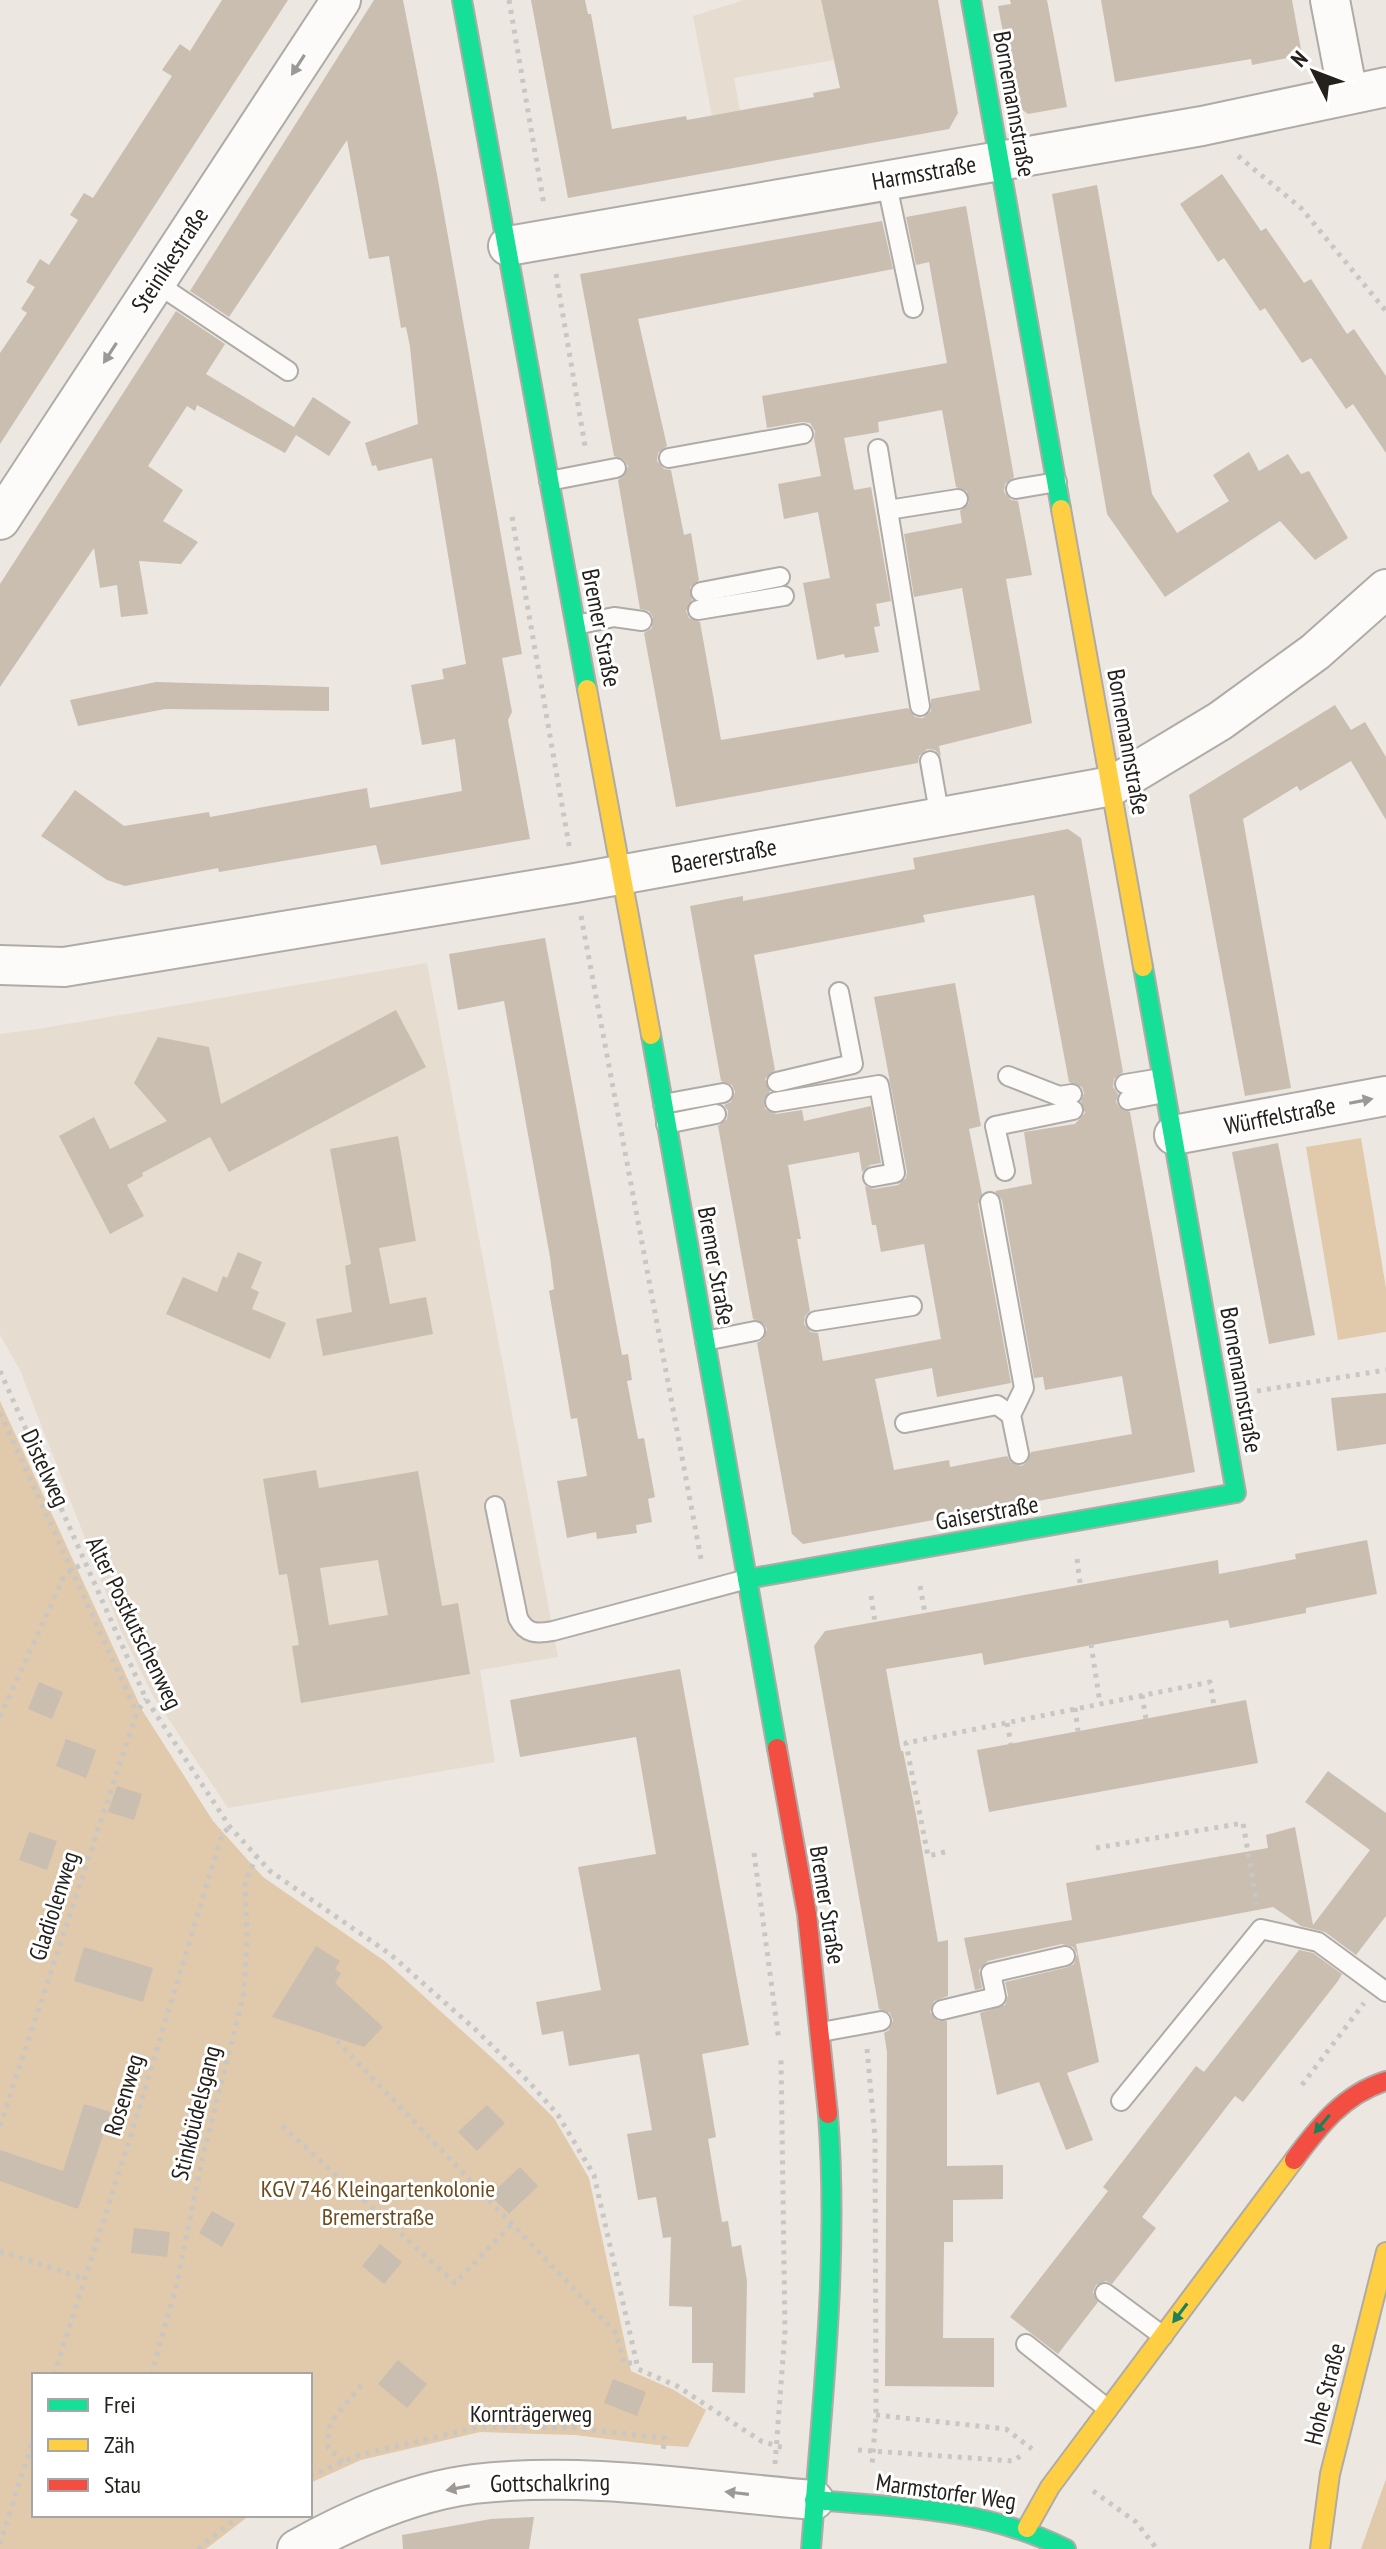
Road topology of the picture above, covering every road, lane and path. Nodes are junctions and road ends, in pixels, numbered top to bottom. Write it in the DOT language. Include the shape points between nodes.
graph roads {
  1 [pos="341,0"];
  2 [pos="462,0"];
  3 [pos="509,0"];
  4 [pos="971,0"];
  5 [pos="1330,0"];
  6 [pos="1386,87"];
  7 [pos="1348,94"];
  8 [pos="1202,126"];
  9 [pos="1000,159"];
  10 [pos="886,180"];
  11 [pos="550,239"];
  12 [pos="508,246"];
  13 [pos="156,283"];
  14 [pos="913,308"];
  15 [pos="1386,311"];
  16 [pos="288,371"];
  17 [pos="803,434"];
  18 [pos="878,449"];
  19 [pos="669,458"];
  20 [pos="616,468"];
  21 [pos="589,473"];
  22 [pos="549,481"];
  23 [pos="1057,482"];
  24 [pos="1016,489"];
  25 [pos="958,499"];
  26 [pos="888,510"];
  27 [pos="0,520"];
  28 [pos="780,577"];
  29 [pos="1386,589"];
  30 [pos="784,596"];
  31 [pos="640,612"];
  32 [pos="576,625"];
  33 [pos="920,706"];
  34 [pos="930,761"];
  35 [pos="1112,786"];
  36 [pos="940,818"];
  37 [pos="622,874"];
  38 [pos="580,909"];
  39 [pos="0,965"];
  40 [pos="839,992"];
  41 [pos="1008,1076"];
  42 [pos="777,1082"];
  43 [pos="1165,1085"];
  44 [pos="1127,1092"];
  45 [pos="723,1093"];
  46 [pos="1386,1096"];
  47 [pos="775,1102"];
  48 [pos="663,1104"];
  49 [pos="716,1114"];
  50 [pos="666,1124"];
  51 [pos="1174,1135"];
  52 [pos="1005,1171"];
  53 [pos="873,1177"];
  54 [pos="990,1202"];
  55 [pos="912,1306"];
  56 [pos="816,1321"];
  57 [pos="755,1331"];
  58 [pos="705,1341"];
  59 [pos="1386,1370"];
  60 [pos="0,1371"];
  61 [pos="1219,1397"];
  62 [pos="0,1413"];
  63 [pos="1011,1415"];
  64 [pos="905,1423"];
  65 [pos="1019,1454"];
  66 [pos="1236,1493"];
  67 [pos="495,1506"];
  68 [pos="84,1563"];
  69 [pos="71,1569"];
  70 [pos="747,1579"];
  71 [pos="707,1589"];
  72 [pos="1091,1644"];
  73 [pos="1142,1695"];
  74 [pos="146,1699"];
  75 [pos="1100,1703"];
  76 [pos="1214,1706"];
  77 [pos="1075,1708"];
  78 [pos="137,1712"];
  79 [pos="0,1717"];
  80 [pos="1146,1719"];
  81 [pos="1007,1723"];
  82 [pos="1078,1731"];
  83 [pos="1011,1744"];
  84 [pos="230,1827"];
  85 [pos="752,1842"];
  86 [pos="1096,1848"];
  87 [pos="945,1852"];
  88 [pos="256,1858"];
  89 [pos="1261,1929"];
  90 [pos="1065,1956"];
  91 [pos="1386,1992"];
  92 [pos="942,2010"];
  93 [pos="881,2021"];
  94 [pos="821,2032"];
  95 [pos="337,2041"];
  96 [pos="1386,2081"];
  97 [pos="1121,2101"];
  98 [pos="0,2126"];
  99 [pos="282,2126"];
  100 [pos="513,2223"];
  101 [pos="0,2251"];
  102 [pos="1386,2252"];
  103 [pos="85,2279"];
  104 [pos="1105,2293"];
  105 [pos="1163,2336"];
  106 [pos="1026,2344"];
  107 [pos="636,2362"];
  108 [pos="55,2373"];
  109 [pos="152,2373"];
  110 [pos="364,2382"];
  111 [pos="1108,2409"];
  112 [pos="876,2415"];
  113 [pos="32,2443"];
  114 [pos="776,2447"];
  115 [pos="874,2450"];
  116 [pos="343,2462"];
  117 [pos="1063,2469"];
  118 [pos="312,2475"];
  119 [pos="657,2483"];
  120 [pos="772,2497"];
  121 [pos="814,2500"];
  122 [pos="238,2517"];
  123 [pos="1027,2528"];
  124 [pos="0,2544"];
  125 [pos="198,2549"];
  126 [pos="297,2549"];
  127 [pos="811,2549"];
  128 [pos="1066,2549"];
  129 [pos="1157,2549"];
  130 [pos="1320,2549"];
  1 -- 13 [label="street, Steinikestraße, one-way"];
  2 -- 12 [label="main road, Bremer Straße"];
  3 -- 11 [label="path"];
  4 -- 9 [label="main road, Bornemannstraße"];
  5 -- 7 [label="street"];
  6 -- 7 [label="street, Harmsstraße"];
  7 -- 8 [label="street, Harmsstraße"];
  8 -- 9 [label="street, Harmsstraße"];
  8 -- 15 [label="path" via="1301,208"];
  9 -- 10 [label="street, Harmsstraße"];
  9 -- 23 [label="main road, Bornemannstraße"];
  10 -- 11 [label="street, Harmsstraße"];
  10 -- 14 [label="lane"];
  11 -- 12 [label="street, Harmsstraße"];
  11 -- 21 [label="path"];
  12 -- 22 [label="main road, Bremer Straße"];
  13 -- 16 [label="lane"];
  13 -- 27 [label="street, Steinikestraße, one-way"];
  17 -- 19 [label="lane"];
  18 -- 26 [label="lane"];
  20 -- 21 [label="lane"];
  21 -- 22 [label="lane"];
  22 -- 32 [label="main road, Bremer Straße"];
  23 -- 24 [label="lane"];
  23 -- 35 [label="main road, Bornemannstraße"];
  25 -- 26 [label="lane"];
  26 -- 33 [label="lane"];
  28 -- 30 [label="lane" via="700,601"];
  29 -- 35 [label="street, Baererstraße" via="1315,652 1220,721"];
  31 -- 32 [label="lane"];
  32 -- 37 [label="main road, Bremer Straße"];
  34 -- 36 [label="lane"];
  35 -- 36 [label="street, Baererstraße"];
  35 -- 43 [label="main road, Bornemannstraße"];
  36 -- 37 [label="street, Baererstraße"];
  37 -- 39 [label="street, Baererstraße" via="64,967"];
  37 -- 48 [label="main road, Bremer Straße"];
  38 -- 71 [label="path"];
  40 -- 42 [label="lane" via="853,1064"];
  41 -- 52 [label="lane" via="1072,1102 995,1126"];
  43 -- 44 [label="lane"];
  43 -- 51 [label="main road, Bornemannstraße"];
  45 -- 48 [label="lane"];
  51 -- 46 [label="street, Würffelstraße, one-way"];
  47 -- 53 [label="lane" via="879,1085 895,1173"];
  48 -- 50 [label="main road, Bremer Straße"];
  49 -- 50 [label="lane"];
  50 -- 58 [label="main road, Bremer Straße"];
  51 -- 61 [label="main road, Bornemannstraße"];
  54 -- 63 [label="lane" via="1024,1388"];
  55 -- 56 [label="lane"];
  57 -- 58 [label="lane"];
  58 -- 70 [label="main road, Bremer Straße"];
  59 -- 61 [label="path"];
  60 -- 68 [label="path, Alter Postkutschenweg"];
  61 -- 66 [label="main road, Bornemannstraße"];
  62 -- 69 [label="path, Distelweg"];
  63 -- 64 [label="lane" via="997,1405"];
  63 -- 65 [label="lane"];
  66 -- 70 [label="main road, Gaiserstraße" via="1032,1523"];
  67 -- 71 [label="lane" via="518,1618 531,1633"];
  68 -- 69 [label="path"];
  68 -- 74 [label="path, Alter Postkutschenweg"];
  69 -- 78 [label="path, Distelweg"];
  69 -- 79 [label="path"];
  70 -- 71 [label="lane"];
  70 -- 94 [label="main road, Bremer Straße" via="807,1914"];
  72 -- 75 [label="path"];
  73 -- 75 [label="path"];
  73 -- 76 [label="path" via="1210,1682"];
  73 -- 80 [label="path"];
  74 -- 78 [label="path, Gladiolenweg"];
  74 -- 84 [label="path, Alter Postkutschenweg"];
  75 -- 77 [label="path"];
  77 -- 81 [label="path"];
  77 -- 82 [label="path"];
  78 -- 98 [label="path, Gladiolenweg"];
  81 -- 83 [label="path"];
  81 -- 87 [label="path" via="906,1743 928,1856"];
  84 -- 88 [label="path, Alter Postkutschenweg"];
  84 -- 103 [label="path, Rosenweg" via="219,1844"];
  85 -- 114 [label="path" via="781,2069 785,2331"];
  86 -- 89 [label="path" via="1243,1823"];
  88 -- 107 [label="path, Alter Postkutschenweg" via="390,1954 476,2030 558,2115 594,2175"];
  88 -- 109 [label="path, Stinkbüdelsgang" via="245,1882 244,1993"];
  89 -- 91 [label="lane" via="1318,1942"];
  89 -- 97 [label="lane"];
  90 -- 92 [label="lane" via="991,1973 996,1997"];
  93 -- 94 [label="lane"];
  94 -- 121 [label="main road, Bremer Straße" via="832,2194"];
  95 -- 100 [label="path"];
  96 -- 105 [label="main road, one-way" via="1336,2108"];
  99 -- 100 [label="path" via="455,2283"];
  100 -- 107 [label="path" via="616,2333 624,2364"];
  101 -- 103 [label="path"];
  102 -- 130 [label="main road, Hohe Straße" via="1330,2474"];
  103 -- 108 [label="path, Rosenweg"];
  104 -- 105 [label="lane"];
  105 -- 111 [label="main road"];
  106 -- 111 [label="lane"];
  107 -- 114 [label="path" via="638,2369 677,2386"];
  110 -- 116 [label="path" via="329,2428 328,2447"];
  111 -- 117 [label="main road"];
  112 -- 115 [label="path" via="1006,2429 1031,2449 1013,2461"];
  113 -- 124 [label="path"];
  114 -- 120 [label="path"];
  116 -- 118 [label="path, Kornträgerweg"];
  116 -- 119 [label="path, Kornträgerweg" via="479,2427 575,2428 665,2438"];
  117 -- 123 [label="main road"];
  117 -- 129 [label="path" via="1136,2522"];
  120 -- 119 [label="street, Gottschalkring, one-way"];
  119 -- 126 [label="street, Gottschalkring, one-way" via="473,2484 384,2508"];
  120 -- 121 [label="street, Gottschalkring"];
  121 -- 123 [label="main road, Marmstorfer Weg" via="991,2518"];
  121 -- 127 [label="main road, Bremer Straße"];
  122 -- 125 [label="path"];
  123 -- 128 [label="main road, Marmstorfer Weg"];
}
